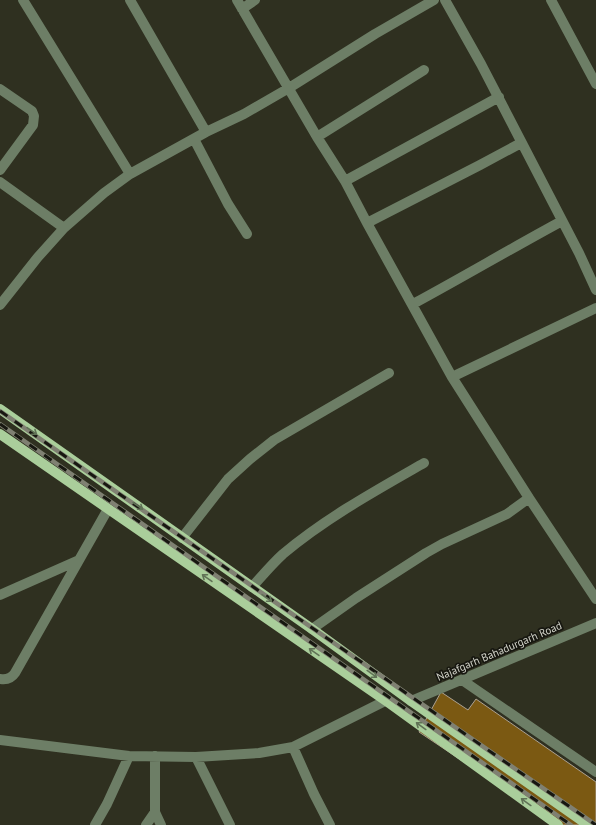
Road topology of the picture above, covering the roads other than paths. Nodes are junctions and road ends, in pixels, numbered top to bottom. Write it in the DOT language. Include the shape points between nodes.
graph roads {
  1 [pos="23,0"];
  2 [pos="130,0"];
  3 [pos="255,0"];
  4 [pos="434,0"];
  5 [pos="445,0"];
  6 [pos="551,0"];
  7 [pos="239,4"];
  8 [pos="424,70"];
  9 [pos="596,84"];
  10 [pos="289,88"];
  11 [pos="0,89"];
  12 [pos="499,97"];
  13 [pos="206,132"];
  14 [pos="317,137"];
  15 [pos="194,139"];
  16 [pos="521,143"];
  17 [pos="0,170"];
  18 [pos="130,174"];
  19 [pos="346,181"];
  20 [pos="0,182"];
  21 [pos="562,221"];
  22 [pos="367,223"];
  23 [pos="64,228"];
  24 [pos="247,234"];
  25 [pos="596,290"];
  26 [pos="413,304"];
  27 [pos="0,305"];
  28 [pos="596,308"];
  29 [pos="389,373"];
  30 [pos="452,377"];
  31 [pos="0,409"];
  32 [pos="0,434"];
  33 [pos="424,463"];
  34 [pos="529,498"];
  35 [pos="108,509"];
  36 [pos="182,538"];
  37 [pos="79,560"];
  38 [pos="252,587"];
  39 [pos="0,595"];
  40 [pos="596,599"];
  41 [pos="596,624"];
  42 [pos="312,629"];
  43 [pos="0,679"];
  44 [pos="462,680"];
  45 [pos="385,701"];
  46 [pos="411,701"];
  47 [pos="0,740"];
  48 [pos="293,747"];
  49 [pos="129,756"];
  50 [pos="156,756"];
  51 [pos="196,757"];
  52 [pos="596,772"];
  53 [pos="155,812"];
  54 [pos="95,825"];
  55 [pos="146,825"];
  56 [pos="161,825"];
  57 [pos="230,825"];
  58 [pos="330,825"];
  59 [pos="558,825"];
  60 [pos="588,825"];
  1 -- 18 [label="street"];
  2 -- 13 [label="street"];
  3 -- 7 [label="street"];
  4 -- 10 [label="street"];
  5 -- 12 [label="street"];
  6 -- 9 [label="street"];
  7 -- 10 [label="street"];
  8 -- 14 [label="street"];
  10 -- 13 [label="street"];
  10 -- 14 [label="street"];
  11 -- 17 [label="street" via="32,111 34,116 33,125"];
  12 -- 16 [label="street"];
  12 -- 19 [label="street"];
  13 -- 15 [label="street"];
  14 -- 19 [label="street"];
  15 -- 18 [label="street"];
  15 -- 24 [label="street"];
  16 -- 21 [label="street"];
  16 -- 22 [label="street"];
  18 -- 23 [label="street"];
  19 -- 22 [label="street"];
  20 -- 23 [label="street"];
  21 -- 25 [label="street"];
  21 -- 26 [label="street"];
  22 -- 26 [label="street"];
  23 -- 27 [label="street"];
  26 -- 30 [label="street"];
  28 -- 30 [label="street"];
  29 -- 36 [label="street" via="274,440 250,459 228,479"];
  30 -- 34 [label="street"];
  31 -- 36 [label="main road, one-way"];
  32 -- 35 [label="main road"];
  33 -- 38 [label="street" via="328,519 282,555"];
  34 -- 40 [label="street"];
  34 -- 42 [label="street" via="507,514 426,553"];
  35 -- 37 [label="street"];
  45 -- 35 [label="main road, one-way"];
  36 -- 38 [label="main road"];
  37 -- 39 [label="street"];
  37 -- 43 [label="street" via="13,676 6,680"];
  38 -- 42 [label="main road, one-way"];
  41 -- 44 [label="street, Najafgarh Bahadurgarh Road"];
  42 -- 46 [label="main road, one-way"];
  44 -- 46 [label="street, Najafgarh Bahadurgarh Road"];
  44 -- 52 [label="street"];
  45 -- 48 [label="street"];
  59 -- 45 [label="main road, one-way"];
  46 -- 60 [label="main road"];
  47 -- 49 [label="street"];
  48 -- 51 [label="street" via="259,753"];
  48 -- 58 [label="street"];
  49 -- 50 [label="street"];
  49 -- 54 [label="street"];
  50 -- 51 [label="street"];
  50 -- 53 [label="street"];
  51 -- 57 [label="street"];
  53 -- 55 [label="street"];
  53 -- 56 [label="street"];
}
